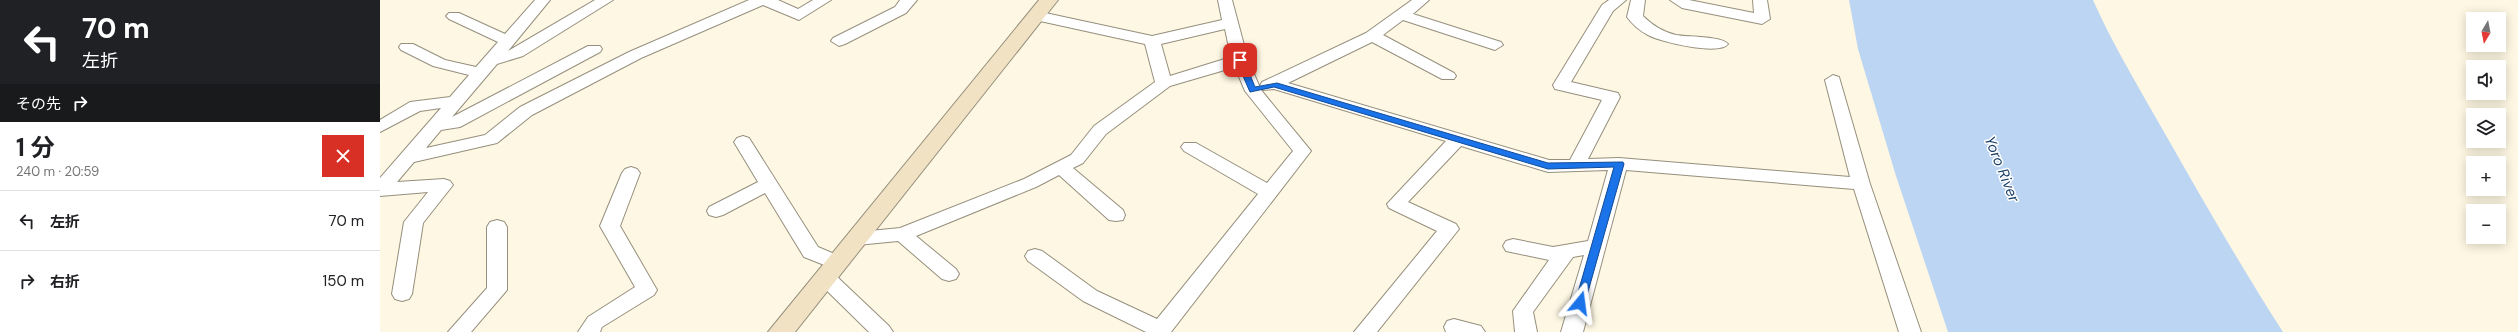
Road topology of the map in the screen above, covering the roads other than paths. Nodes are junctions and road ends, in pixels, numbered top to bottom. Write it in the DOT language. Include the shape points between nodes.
graph roads {
  1 [pos="543,0"];
  2 [pos="606,0"];
  3 [pos="762,0"];
  4 [pos="765,0"];
  5 [pos="824,0"];
  6 [pos="910,0"];
  7 [pos="1225,0"];
  8 [pos="1422,0"];
  9 [pos="1619,0"];
  10 [pos="1638,0"];
  11 [pos="1677,0"];
  12 [pos="1760,0"];
  13 [pos="1043,8"];
  14 [pos="1402,15"];
  15 [pos="454,16"];
  16 [pos="1230,23"];
  17 [pos="1372,36"];
  18 [pos="508,41"];
  19 [pos="839,41"];
  20 [pos="1152,41"];
  21 [pos="1720,44"];
  22 [pos="1495,45"];
  23 [pos="407,47"];
  24 [pos="594,49"];
  25 [pos="491,60"];
  26 [pos="1240,60"];
  27 [pos="478,73"];
  28 [pos="1448,76"];
  29 [pos="1833,80"];
  30 [pos="1164,83"];
  31 [pos="1274,84"];
  32 [pos="1253,91"];
  33 [pos="454,102"];
  34 [pos="434,126"];
  35 [pos="380,128"];
  36 [pos="1459,138"];
  37 [pos="743,142"];
  38 [pos="1190,147"];
  39 [pos="408,158"];
  40 [pos="1619,164"];
  41 [pos="1576,165"];
  42 [pos="1061,167"];
  43 [pos="631,173"];
  44 [pos="769,184"];
  45 [pos="1861,184"];
  46 [pos="380,189"];
  47 [pos="1269,192"];
  48 [pos="716,211"];
  49 [pos="1116,215"];
  50 [pos="497,227"];
  51 [pos="902,234"];
  52 [pos="857,238"];
  53 [pos="1513,246"];
  54 [pos="1596,246"];
  55 [pos="1566,252"];
  56 [pos="1035,256"];
  57 [pos="831,270"];
  58 [pos="949,274"];
  59 [pos="402,294"];
  60 [pos="1160,331"];
  61 [pos="460,332"];
  62 [pos="589,332"];
  63 [pos="780,332"];
  64 [pos="882,332"];
  65 [pos="1365,332"];
  66 [pos="1526,332"];
  67 [pos="1572,332"];
  68 [pos="1910,332"];
  1 -- 18 [label="street"];
  2 -- 25 [label="street" via="517,53"];
  3 -- 39 [label="street" via="622,62 526,111 491,138"];
  4 -- 5 [label="street" via="798,15"];
  6 -- 19 [label="street" via="901,10"];
  7 -- 16 [label="street"];
  8 -- 14 [label="street"];
  9 -- 41 [label="street" via="1607,8 1561,85 1612,97"];
  10 -- 21 [label="street" via="1635,17 1644,28 1658,36"];
  11 -- 12 [label="street" via="1687,5 1762,19"];
  13 -- 20 [label="street"];
  13 -- 52 [label="street"];
  14 -- 17 [label="street"];
  14 -- 22 [label="street"];
  15 -- 18 [label="street"];
  16 -- 20 [label="street"];
  16 -- 26 [label="street"];
  17 -- 28 [label="street"];
  17 -- 31 [label="street"];
  18 -- 25 [label="street"];
  20 -- 30 [label="street"];
  23 -- 27 [label="street" via="439,63"];
  24 -- 34 [label="street" via="454,123"];
  25 -- 27 [label="street"];
  26 -- 30 [label="street"];
  26 -- 32 [label="street"];
  27 -- 33 [label="street"];
  29 -- 45 [label="street"];
  30 -- 42 [label="street" via="1100,130 1077,159"];
  31 -- 32 [label="street"];
  31 -- 36 [label="street"];
  32 -- 47 [label="street" via="1302,151"];
  33 -- 34 [label="street"];
  33 -- 35 [label="street" via="416,106"];
  34 -- 39 [label="street"];
  36 -- 41 [label="street" via="1548,166"];
  36 -- 65 [label="street" via="1396,204 1449,229"];
  37 -- 44 [label="street"];
  38 -- 47 [label="street"];
  39 -- 46 [label="street"];
  40 -- 41 [label="street"];
  40 -- 45 [label="street"];
  40 -- 54 [label="street"];
  42 -- 49 [label="street"];
  42 -- 51 [label="street" via="1030,183"];
  43 -- 62 [label="street" via="610,226 647,290 595,322"];
  44 -- 48 [label="street"];
  44 -- 57 [label="street" via="812,252"];
  45 -- 68 [label="street"];
  46 -- 59 [label="street" via="444,185 414,222"];
  47 -- 60 [label="street"];
  50 -- 61 [label="street" via="497,290"];
  51 -- 52 [label="street"];
  51 -- 58 [label="street"];
  52 -- 57 [label="street"];
  53 -- 55 [label="street" via="1553,254"];
  54 -- 55 [label="street"];
  54 -- 67 [label="street"];
  55 -- 66 [label="street" via="1523,311"];
  56 -- 60 [label="street" via="1090,296"];
  57 -- 63 [label="street"];
  57 -- 64 [label="street"];
}
